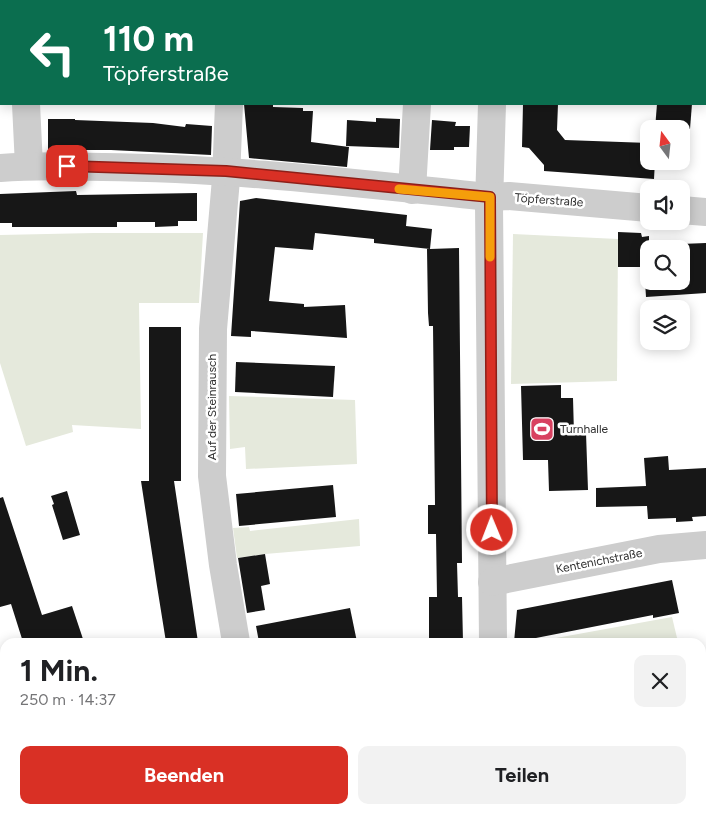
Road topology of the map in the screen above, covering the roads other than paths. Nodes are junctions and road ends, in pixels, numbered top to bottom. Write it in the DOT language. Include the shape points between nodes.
graph roads {
  1 [pos="26,105"];
  2 [pos="228,105"];
  3 [pos="417,105"];
  4 [pos="492,105"];
  5 [pos="29,166"];
  6 [pos="0,168"];
  7 [pos="226,171"];
  8 [pos="412,190"];
  9 [pos="490,197"];
  10 [pos="640,207"];
  11 [pos="690,211"];
  12 [pos="706,212"];
  13 [pos="706,545"];
  14 [pos="492,582"];
  15 [pos="235,638"];
  16 [pos="493,638"];
  1 -- 5 [label="street"];
  2 -- 7 [label="street, Auf der Steinrausch"];
  3 -- 8 [label="street"];
  4 -- 9 [label="street"];
  5 -- 6 [label="street, Töpferstraße"];
  5 -- 7 [label="street, Töpferstraße"];
  7 -- 8 [label="street, Töpferstraße"];
  7 -- 15 [label="street, Auf der Steinrausch" via="212,330 212,476 222,565"];
  8 -- 9 [label="street, Töpferstraße"];
  9 -- 10 [label="street, Töpferstraße"];
  9 -- 14 [label="street"];
  11 -- 12 [label="street"];
  13 -- 14 [label="street, Kentenichstraße" via="659,549"];
  14 -- 16 [label="street"];
}
